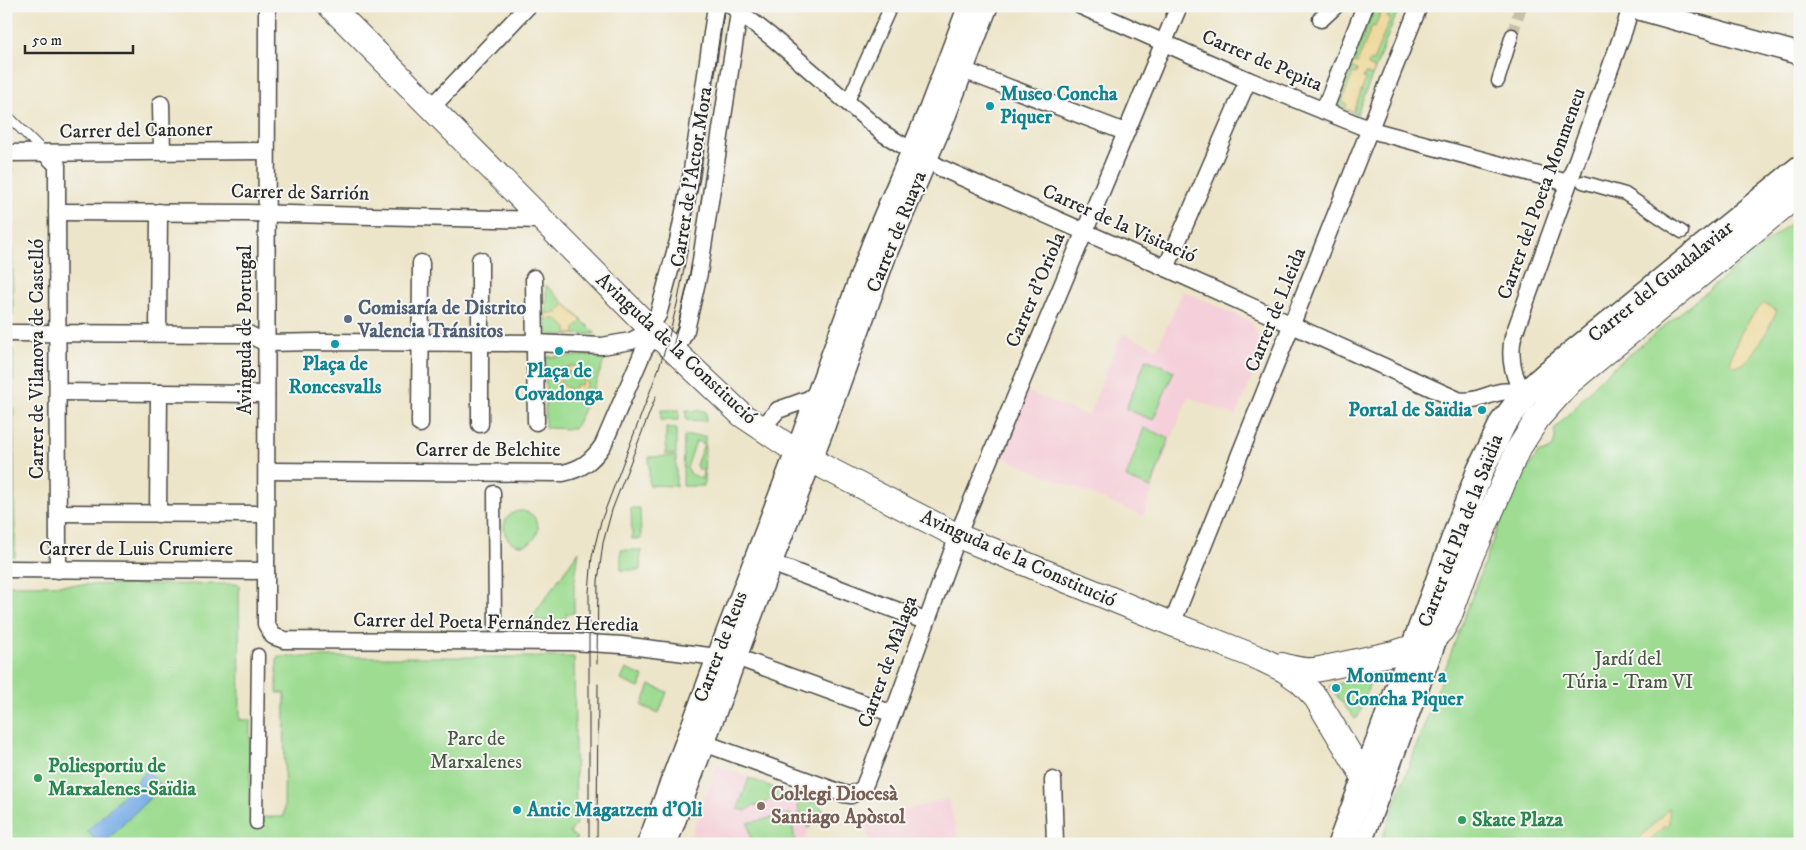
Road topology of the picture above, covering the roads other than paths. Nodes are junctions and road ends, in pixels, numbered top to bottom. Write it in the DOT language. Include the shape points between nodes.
graph roads {
  1 [pos="276,6"];
  2 [pos="330,6"];
  3 [pos="528,6"];
  4 [pos="716,6"];
  5 [pos="891,6"];
  6 [pos="969,6"];
  7 [pos="987,6"];
  8 [pos="1081,6"];
  9 [pos="1179,6"];
  10 [pos="1335,6"];
  11 [pos="1365,6"];
  12 [pos="1630,6"];
  13 [pos="737,8"];
  14 [pos="1414,8"];
  15 [pos="267,14"];
  16 [pos="1321,19"];
  17 [pos="1512,35"];
  18 [pos="1164,42"];
  19 [pos="1800,54"];
  20 [pos="963,70"];
  21 [pos="1248,80"];
  22 [pos="1498,81"];
  23 [pos="848,103"];
  24 [pos="161,104"];
  25 [pos="432,108"];
  26 [pos="1324,112"];
  27 [pos="6,114"];
  28 [pos="1371,130"];
  29 [pos="1126,132"];
  30 [pos="266,151"];
  31 [pos="162,152"];
  32 [pos="6,153"];
  33 [pos="45,153"];
  34 [pos="919,155"];
  35 [pos="1800,169"];
  36 [pos="1576,182"];
  37 [pos="1800,193"];
  38 [pos="57,212"];
  39 [pos="159,212"];
  40 [pos="266,213"];
  41 [pos="542,220"];
  42 [pos="1084,231"];
  43 [pos="1682,232"];
  44 [pos="480,260"];
  45 [pos="421,263"];
  46 [pos="1166,268"];
  47 [pos="534,278"];
  48 [pos="1293,326"];
  49 [pos="58,332"];
  50 [pos="6,333"];
  51 [pos="158,333"];
  52 [pos="652,342"];
  53 [pos="266,343"];
  54 [pos="420,343"];
  55 [pos="480,343"];
  56 [pos="535,343"];
  57 [pos="1570,382"];
  58 [pos="819,391"];
  59 [pos="59,392"];
  60 [pos="159,393"];
  61 [pos="266,394"];
  62 [pos="1524,396"];
  63 [pos="536,422"];
  64 [pos="420,424"];
  65 [pos="480,424"];
  66 [pos="761,429"];
  67 [pos="804,455"];
  68 [pos="267,471"];
  69 [pos="494,492"];
  70 [pos="58,514"];
  71 [pos="158,514"];
  72 [pos="266,514"];
  73 [pos="958,536"];
  74 [pos="771,563"];
  75 [pos="1468,566"];
  76 [pos="6,569"];
  77 [pos="58,570"];
  78 [pos="266,571"];
  79 [pos="925,621"];
  80 [pos="1172,624"];
  81 [pos="495,627"];
  82 [pos="1442,630"];
  83 [pos="273,636"];
  84 [pos="1416,646"];
  85 [pos="258,654"];
  86 [pos="726,657"];
  87 [pos="1261,659"];
  88 [pos="892,714"];
  89 [pos="704,743"];
  90 [pos="1365,778"];
  91 [pos="1053,780"];
  92 [pos="256,823"];
  93 [pos="648,844"];
  94 [pos="666,844"];
  95 [pos="1055,844"];
  96 [pos="1341,844"];
  97 [pos="1363,844"];
  1 -- 15 [label="street, Avinguda de Portugal"];
  2 -- 25 [label="main road, Avinguda de la Constitució"];
  3 -- 25 [label="street"];
  4 -- 52 [label="street, Carrer de l'Actor Mora" via="680,233"];
  5 -- 23 [label="street"];
  6 -- 34 [label="street, Carrer de Ruaya" via="930,109"];
  7 -- 20 [label="street, Carrer de Ruaya"];
  8 -- 18 [label="street, Carrer de Pepita"];
  9 -- 18 [label="street, Carrer d'Oriola"];
  10 -- 16 [label="street"];
  11 -- 26 [label="street"];
  12 -- 19 [label="street"];
  12 -- 36 [label="street, Carrer del Poeta Monmeneu"];
  13 -- 23 [label="street, Carrer de la Visitació"];
  13 -- 52 [label="street, Carrer de l'Actor Mora" via="699,273 686,330"];
  14 -- 28 [label="street, Carrer de Lleida"];
  15 -- 30 [label="street, Avinguda de Portugal"];
  17 -- 22 [label="street"];
  18 -- 21 [label="street, Carrer de Pepita"];
  18 -- 29 [label="street, Carrer d'Oriola"];
  20 -- 29 [label="street"];
  20 -- 34 [label="street, Carrer de Ruaya"];
  21 -- 26 [label="street, Carrer de Pepita"];
  21 -- 46 [label="street"];
  23 -- 34 [label="street, Carrer de la Visitació" via="884,134"];
  24 -- 31 [label="street"];
  25 -- 41 [label="main road, Avinguda de la Constitució"];
  26 -- 28 [label="street, Carrer de Pepita"];
  27 -- 33 [label="lane"];
  28 -- 36 [label="street, Carrer de Pepita"];
  28 -- 48 [label="street, Carrer de Lleida"];
  29 -- 42 [label="street, Carrer d'Oriola"];
  30 -- 31 [label="street, Carrer del Canoner"];
  30 -- 40 [label="street, Avinguda de Portugal"];
  31 -- 33 [label="street, Carrer del Canoner"];
  32 -- 33 [label="street, Carrer del Canoner"];
  33 -- 38 [label="street, Carrer de Vilanova de Castelló" via="56,165"];
  34 -- 42 [label="street, Carrer de la Visitació" via="941,168"];
  34 -- 58 [label="street, Carrer de Ruaya" via="879,227"];
  34 -- 67 [label="street, Carrer de Ruaya" via="887,251"];
  35 -- 62 [label="main road, Carrer del Guadalaviar"];
  36 -- 43 [label="street" via="1624,194"];
  36 -- 62 [label="street, Carrer del Poeta Monmeneu" via="1513,337 1510,350 1513,371"];
  37 -- 57 [label="main road, Carrer del Guadalaviar"];
  38 -- 39 [label="street, Carrer de Sarrión"];
  38 -- 49 [label="street, Carrer de Vilanova de Castelló"];
  39 -- 40 [label="street, Carrer de Sarrión"];
  39 -- 51 [label="street"];
  40 -- 41 [label="street, Carrer de Sarrión"];
  40 -- 53 [label="street, Avinguda de Portugal"];
  41 -- 52 [label="main road, Avinguda de la Constitució"];
  42 -- 46 [label="street, Carrer de la Visitació"];
  42 -- 73 [label="street, Carrer d'Oriola"];
  44 -- 55 [label="street"];
  45 -- 54 [label="street"];
  46 -- 48 [label="street, Carrer de la Visitació"];
  47 -- 56 [label="street"];
  48 -- 62 [label="street, Carrer de la Visitació" via="1464,402 1507,390"];
  48 -- 80 [label="street, Carrer de Lleida"];
  49 -- 50 [label="street"];
  49 -- 51 [label="street"];
  49 -- 59 [label="street, Carrer de Vilanova de Castelló"];
  51 -- 53 [label="street" via="248,334"];
  52 -- 56 [label="street" via="602,346"];
  52 -- 66 [label="main road, Avinguda de la Constitució"];
  52 -- 68 [label="street, Carrer de Belchite" via="603,445 595,457 575,470 563,473"];
  53 -- 54 [label="street"];
  53 -- 61 [label="street, Avinguda de Portugal"];
  54 -- 55 [label="street"];
  54 -- 64 [label="street"];
  55 -- 56 [label="street"];
  55 -- 65 [label="street"];
  56 -- 63 [label="street"];
  57 -- 75 [label="main road, Carrer del Pla de la Saïdia" via="1520,444"];
  58 -- 66 [label="street" via="778,410"];
  58 -- 67 [label="street, Carrer de Ruaya"];
  59 -- 60 [label="street"];
  59 -- 70 [label="street, Carrer de Vilanova de Castelló"];
  60 -- 61 [label="street"];
  60 -- 71 [label="street"];
  61 -- 68 [label="street, Avinguda de Portugal"];
  62 -- 75 [label="street, Carrer del Pla de la Saïdia" via="1529,405 1528,415 1494,487"];
  62 -- 84 [label="main road, Carrer del Pla de la Saïdia" via="1503,423 1480,471"];
  66 -- 67 [label="main road, Avinguda de la Constitució"];
  67 -- 73 [label="main road, Avinguda de la Constitució"];
  67 -- 74 [label="street, Carrer de Reus"];
  67 -- 86 [label="street, Carrer de Reus"];
  68 -- 72 [label="street, Avinguda de Portugal"];
  69 -- 81 [label="street"];
  70 -- 71 [label="street"];
  70 -- 77 [label="street, Carrer de Vilanova de Castelló"];
  71 -- 72 [label="street"];
  72 -- 78 [label="street, Avinguda de Portugal"];
  73 -- 79 [label="street, Carrer de Màlaga"];
  73 -- 80 [label="main road, Avinguda de la Constitució"];
  74 -- 79 [label="street"];
  74 -- 86 [label="street, Carrer de Reus"];
  75 -- 82 [label="main road, Carrer del Pla de la Saïdia"];
  76 -- 77 [label="street, Carrer de Luis Crumiere"];
  77 -- 78 [label="street, Carrer de Luis Crumiere"];
  78 -- 83 [label="street, Avinguda de Portugal" via="266,624"];
  79 -- 88 [label="street, Carrer de Màlaga"];
  80 -- 87 [label="main road, Avinguda de la Constitució"];
  82 -- 84 [label="main road, Carrer del Pla de la Saïdia"];
  82 -- 97 [label="street, Carrer del Pla de la Saïdia"];
  83 -- 86 [label="street, Carrer del Poeta Fernández Heredia" via="284,640 596,643"];
  84 -- 87 [label="main road, Carrer del Pla de la Saïdia" via="1312,671"];
  84 -- 90 [label="main road, Carrer del Pla de la Saïdia"];
  85 -- 92 [label="street"];
  86 -- 88 [label="street, Carrer del Poeta Fernández Heredia"];
  86 -- 89 [label="street, Carrer de Reus"];
  86 -- 93 [label="street, Carrer de Reus"];
  87 -- 90 [label="main road" via="1308,688"];
  88 -- 89 [label="street, Carrer de Màlaga" via="866,784 851,796"];
  89 -- 94 [label="street, Carrer de Reus"];
  90 -- 96 [label="main road, Carrer del Pla de la Saïdia"];
  91 -- 95 [label="street"];
}
